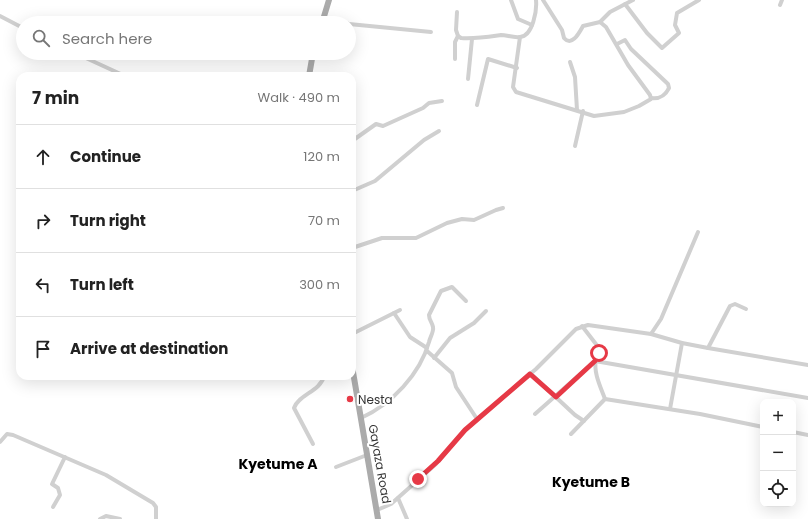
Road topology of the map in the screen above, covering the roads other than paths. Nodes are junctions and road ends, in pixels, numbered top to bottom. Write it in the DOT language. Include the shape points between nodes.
graph roads {
  1 [pos="329,0"];
  2 [pos="511,0"];
  3 [pos="536,0"];
  4 [pos="543,0"];
  5 [pos="633,0"];
  6 [pos="699,0"];
  7 [pos="782,0"];
  8 [pos="625,4"];
  9 [pos="780,5"];
  10 [pos="457,12"];
  11 [pos="0,16"];
  12 [pos="324,16"];
  13 [pos="600,22"];
  14 [pos="16,24"];
  15 [pos="356,24"];
  16 [pos="532,25"];
  17 [pos="430,32"];
  18 [pos="458,36"];
  19 [pos="520,37"];
  20 [pos="472,39"];
  21 [pos="616,44"];
  22 [pos="456,59"];
  23 [pos="90,60"];
  24 [pos="312,60"];
  25 [pos="570,62"];
  26 [pos="517,68"];
  27 [pos="116,72"];
  28 [pos="310,72"];
  29 [pos="468,79"];
  30 [pos="651,98"];
  31 [pos="442,101"];
  32 [pos="477,105"];
  33 [pos="578,110"];
  34 [pos="583,111"];
  35 [pos="439,131"];
  36 [pos="356,138"];
  37 [pos="575,146"];
  38 [pos="356,189"];
  39 [pos="503,208"];
  40 [pos="698,232"];
  41 [pos="356,247"];
  42 [pos="466,301"];
  43 [pos="746,309"];
  44 [pos="400,310"];
  45 [pos="486,311"];
  46 [pos="394,313"];
  47 [pos="582,326"];
  48 [pos="356,332"];
  49 [pos="651,334"];
  50 [pos="682,343"];
  51 [pos="708,348"];
  52 [pos="427,349"];
  53 [pos="434,358"];
  54 [pos="595,361"];
  55 [pos="808,365"];
  56 [pos="530,374"];
  57 [pos="677,374"];
  58 [pos="322,380"];
  59 [pos="354,380"];
  60 [pos="556,397"];
  61 [pos="605,398"];
  62 [pos="808,398"];
  63 [pos="670,409"];
  64 [pos="535,414"];
  65 [pos="361,418"];
  66 [pos="477,419"];
  67 [pos="584,421"];
  68 [pos="760,426"];
  69 [pos="796,433"];
  70 [pos="571,434"];
  71 [pos="808,435"];
  72 [pos="0,442"];
  73 [pos="313,444"];
  74 [pos="367,455"];
  75 [pos="65,457"];
  76 [pos="336,467"];
  77 [pos="398,498"];
  78 [pos="53,507"];
  79 [pos="377,510"];
  80 [pos="100,519"];
  81 [pos="120,519"];
  82 [pos="156,519"];
  83 [pos="378,519"];
  84 [pos="407,519"];
  1 -- 12 [label="main road"];
  2 -- 16 [label="street" via="518,19"];
  3 -- 16 [label="street"];
  4 -- 13 [label="street" via="566,40 572,41 586,25"];
  5 -- 8 [label="street"];
  6 -- 8 [label="street" via="677,13 675,25 679,33 662,48"];
  7 -- 9 [label="street"];
  8 -- 13 [label="street" via="610,12"];
  10 -- 18 [label="street"];
  11 -- 14 [label="street"];
  13 -- 21 [label="street"];
  15 -- 17 [label="street"];
  16 -- 19 [label="street" via="527,33"];
  18 -- 20 [label="street"];
  18 -- 22 [label="street" via="455,42"];
  19 -- 20 [label="street" via="505,35"];
  19 -- 26 [label="street"];
  20 -- 29 [label="street"];
  21 -- 30 [label="street"];
  21 -- 30 [label="street" via="625,40 668,84 669,88 663,96 658,99"];
  23 -- 27 [label="street"];
  24 -- 28 [label="main road"];
  25 -- 33 [label="street" via="575,78"];
  26 -- 32 [label="street" via="488,59"];
  26 -- 33 [label="street" via="513,87 516,92"];
  30 -- 34 [label="street" via="639,106 616,114 594,116"];
  31 -- 36 [label="street" via="429,103 383,126 376,124"];
  33 -- 34 [label="street"];
  34 -- 37 [label="street"];
  35 -- 38 [label="street" via="424,140 375,181"];
  39 -- 41 [label="street" via="474,220 462,219 447,223 416,238 382,238"];
  40 -- 49 [label="street" via="661,319"];
  42 -- 52 [label="street" via="452,287 441,291 429,315 433,329"];
  43 -- 51 [label="street" via="735,304 730,306"];
  44 -- 46 [label="street"];
  45 -- 53 [label="street" via="474,323 450,338"];
  46 -- 48 [label="street"];
  46 -- 52 [label="street" via="410,337"];
  47 -- 49 [label="street"];
  47 -- 54 [label="street" via="599,348"];
  47 -- 56 [label="street"];
  49 -- 50 [label="street"];
  50 -- 51 [label="street"];
  50 -- 57 [label="street"];
  51 -- 55 [label="street"];
  52 -- 53 [label="street"];
  52 -- 65 [label="street" via="417,369 403,386 377,410"];
  53 -- 66 [label="street" via="453,374 456,387"];
  54 -- 57 [label="street"];
  54 -- 60 [label="street"];
  54 -- 61 [label="street" via="598,382"];
  56 -- 60 [label="street"];
  56 -- 66 [label="street"];
  57 -- 62 [label="street"];
  57 -- 63 [label="street"];
  58 -- 73 [label="street" via="319,386 296,403 294,408"];
  59 -- 65 [label="main road, Gayaza Road"];
  60 -- 64 [label="street"];
  60 -- 67 [label="street"];
  61 -- 63 [label="street"];
  61 -- 67 [label="street"];
  63 -- 68 [label="street"];
  65 -- 74 [label="main road, Gayaza Road"];
  66 -- 77 [label="street" via="438,461"];
  67 -- 70 [label="street"];
  69 -- 71 [label="street"];
  72 -- 75 [label="street" via="6,434 10,434"];
  74 -- 76 [label="street"];
  74 -- 79 [label="main road, Gayaza Road"];
  75 -- 78 [label="street" via="52,484 58,488 60,495"];
  75 -- 82 [label="street" via="106,475 148,499 156,507"];
  77 -- 79 [label="street"];
  77 -- 84 [label="street"];
  79 -- 83 [label="main road, Gayaza Road"];
  80 -- 81 [label="street" via="106,516"];
}
